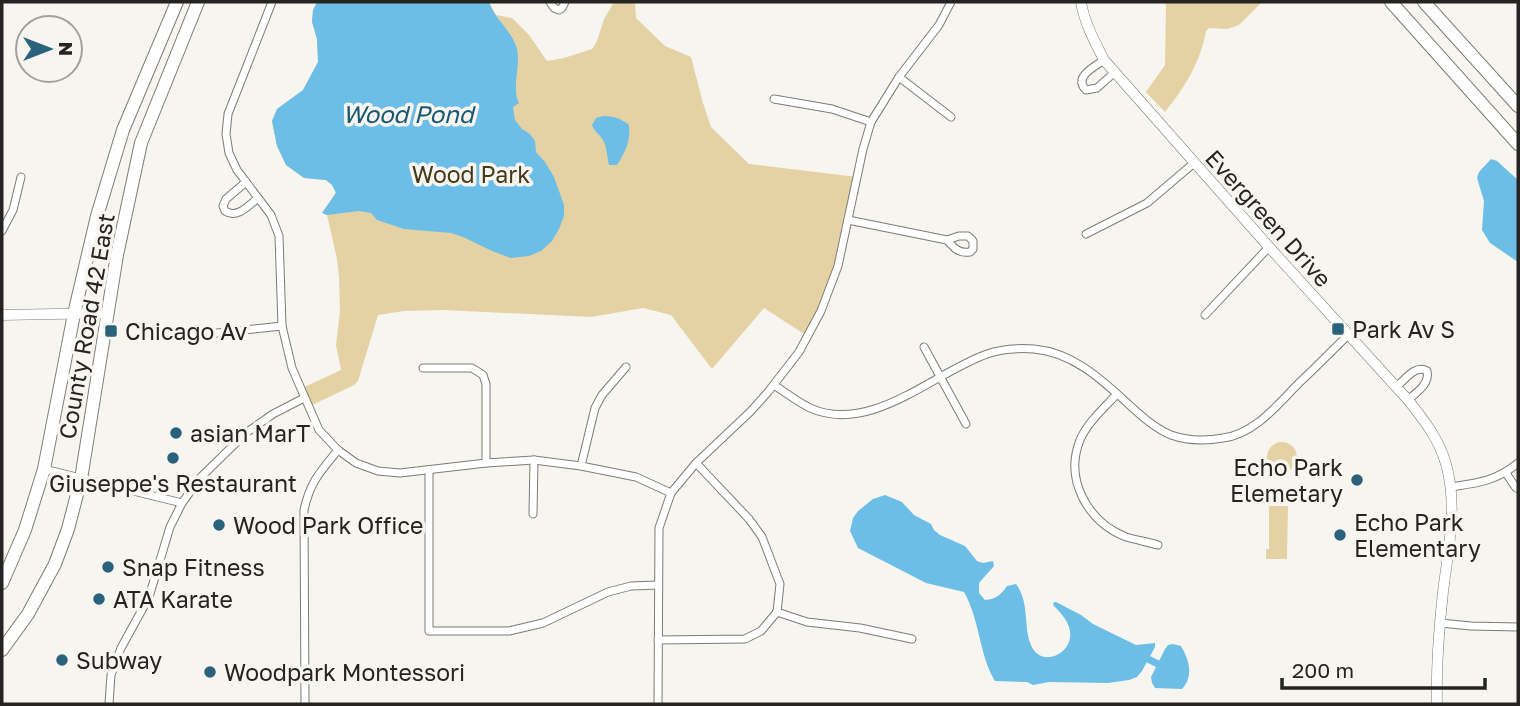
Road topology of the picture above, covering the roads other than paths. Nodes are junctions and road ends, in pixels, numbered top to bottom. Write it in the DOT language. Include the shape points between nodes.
graph roads {
  1 [pos="177,2"];
  2 [pos="198,2"];
  3 [pos="272,2"];
  4 [pos="550,2"];
  5 [pos="565,2"];
  6 [pos="951,2"];
  7 [pos="1081,2"];
  8 [pos="1391,2"];
  9 [pos="1424,2"];
  10 [pos="1104,60"];
  11 [pos="1115,72"];
  12 [pos="900,77"];
  13 [pos="774,99"];
  14 [pos="1518,106"];
  15 [pos="951,117"];
  16 [pos="870,122"];
  17 [pos="1518,144"];
  18 [pos="1194,163"];
  19 [pos="21,177"];
  20 [pos="246,183"];
  21 [pos="258,198"];
  22 [pos="848,220"];
  23 [pos="2,231"];
  24 [pos="1086,234"];
  25 [pos="947,240"];
  26 [pos="1269,247"];
  27 [pos="107,313"];
  28 [pos="74,314"];
  29 [pos="2,315"];
  30 [pos="1205,315"];
  31 [pos="282,326"];
  32 [pos="1349,335"];
  33 [pos="191,336"];
  34 [pos="924,347"];
  35 [pos="626,367"];
  36 [pos="423,368"];
  37 [pos="940,377"];
  38 [pos="774,385"];
  39 [pos="1396,387"];
  40 [pos="1117,394"];
  41 [pos="304,398"];
  42 [pos="1408,400"];
  43 [pos="966,424"];
  44 [pos="338,450"];
  45 [pos="534,460"];
  46 [pos="486,463"];
  47 [pos="696,463"];
  48 [pos="1518,463"];
  49 [pos="581,466"];
  50 [pos="44,469"];
  51 [pos="429,470"];
  52 [pos="1506,473"];
  53 [pos="81,479"];
  54 [pos="1451,487"];
  55 [pos="1516,488"];
  56 [pos="671,493"];
  57 [pos="182,503"];
  58 [pos="533,514"];
  59 [pos="1158,545"];
  60 [pos="2,583"];
  61 [pos="658,585"];
  62 [pos="777,612"];
  63 [pos="1440,623"];
  64 [pos="1518,627"];
  65 [pos="912,639"];
  66 [pos="658,640"];
  67 [pos="2,650"];
  68 [pos="109,704"];
  69 [pos="305,704"];
  70 [pos="658,704"];
  71 [pos="1437,704"];
  1 -- 28 [label="highway, County Road 42 East" via="123,130"];
  2 -- 27 [label="highway, County Road 42 East" via="141,143"];
  3 -- 20 [label="street" via="228,114 229,153"];
  4 -- 5 [label="street" via="559,10"];
  6 -- 12 [label="street"];
  7 -- 10 [label="street, Evergreen Drive"];
  8 -- 17 [label="highway"];
  9 -- 14 [label="highway"];
  10 -- 11 [label="street, Evergreen Drive"];
  10 -- 11 [label="street" via="1082,78 1083,87 1097,88"];
  11 -- 18 [label="street, Evergreen Drive"];
  12 -- 15 [label="street"];
  12 -- 16 [label="street"];
  13 -- 16 [label="street"];
  16 -- 22 [label="street"];
  18 -- 24 [label="street" via="1147,203"];
  18 -- 26 [label="street, Evergreen Drive"];
  19 -- 23 [label="street" via="13,211"];
  20 -- 21 [label="street"];
  20 -- 21 [label="street" via="226,199 225,211 237,214"];
  21 -- 31 [label="street" via="279,236"];
  22 -- 25 [label="street"];
  22 -- 38 [label="street" via="838,266 821,310 799,352"];
  26 -- 30 [label="street"];
  26 -- 32 [label="street, Evergreen Drive"];
  27 -- 28 [label="street"];
  27 -- 53 [label="highway, County Road 42 East"];
  28 -- 29 [label="street"];
  28 -- 50 [label="highway, County Road 42 East"];
  31 -- 33 [label="street"];
  31 -- 41 [label="street"];
  32 -- 39 [label="street, Evergreen Drive"];
  32 -- 40 [label="street" via="1262,420 1226,438 1198,441 1170,434 1149,423"];
  34 -- 37 [label="street"];
  35 -- 49 [label="street" via="595,408"];
  36 -- 46 [label="street" via="472,368 483,375"];
  37 -- 38 [label="street" via="885,407 851,415 810,408"];
  37 -- 40 [label="street" via="987,354 1034,349 1075,361"];
  37 -- 43 [label="street"];
  38 -- 47 [label="street"];
  39 -- 42 [label="street, Evergreen Drive"];
  39 -- 42 [label="street" via="1415,369 1427,371 1426,383"];
  40 -- 59 [label="street" via="1080,440 1074,462 1076,485 1086,507 1102,523 1125,536"];
  41 -- 44 [label="street" via="319,430"];
  41 -- 57 [label="street" via="246,433 201,477"];
  42 -- 54 [label="street, Evergreen Drive" via="1436,438"];
  44 -- 51 [label="street" via="378,471"];
  44 -- 69 [label="street" via="314,479 304,510"];
  45 -- 46 [label="street"];
  45 -- 49 [label="street"];
  45 -- 58 [label="street"];
  46 -- 51 [label="street"];
  47 -- 56 [label="street"];
  47 -- 62 [label="street" via="762,537 779,584"];
  48 -- 52 [label="street"];
  49 -- 56 [label="street" via="636,477"];
  50 -- 53 [label="street"];
  50 -- 60 [label="highway, County Road 42 East"];
  51 -- 61 [label="street" via="429,631 509,631 542,623 608,592"];
  52 -- 54 [label="street" via="1485,482"];
  52 -- 55 [label="street"];
  53 -- 57 [label="street"];
  53 -- 67 [label="highway, County Road 42 East" via="55,564"];
  54 -- 63 [label="street, Evergreen Drive"];
  56 -- 61 [label="street" via="659,528"];
  57 -- 68 [label="street" via="149,597 111,675"];
  61 -- 66 [label="street"];
  62 -- 65 [label="street" via="807,622"];
  62 -- 66 [label="street" via="761,631 745,639"];
  63 -- 64 [label="street"];
  63 -- 71 [label="street, Evergreen Drive"];
  66 -- 70 [label="street"];
}
